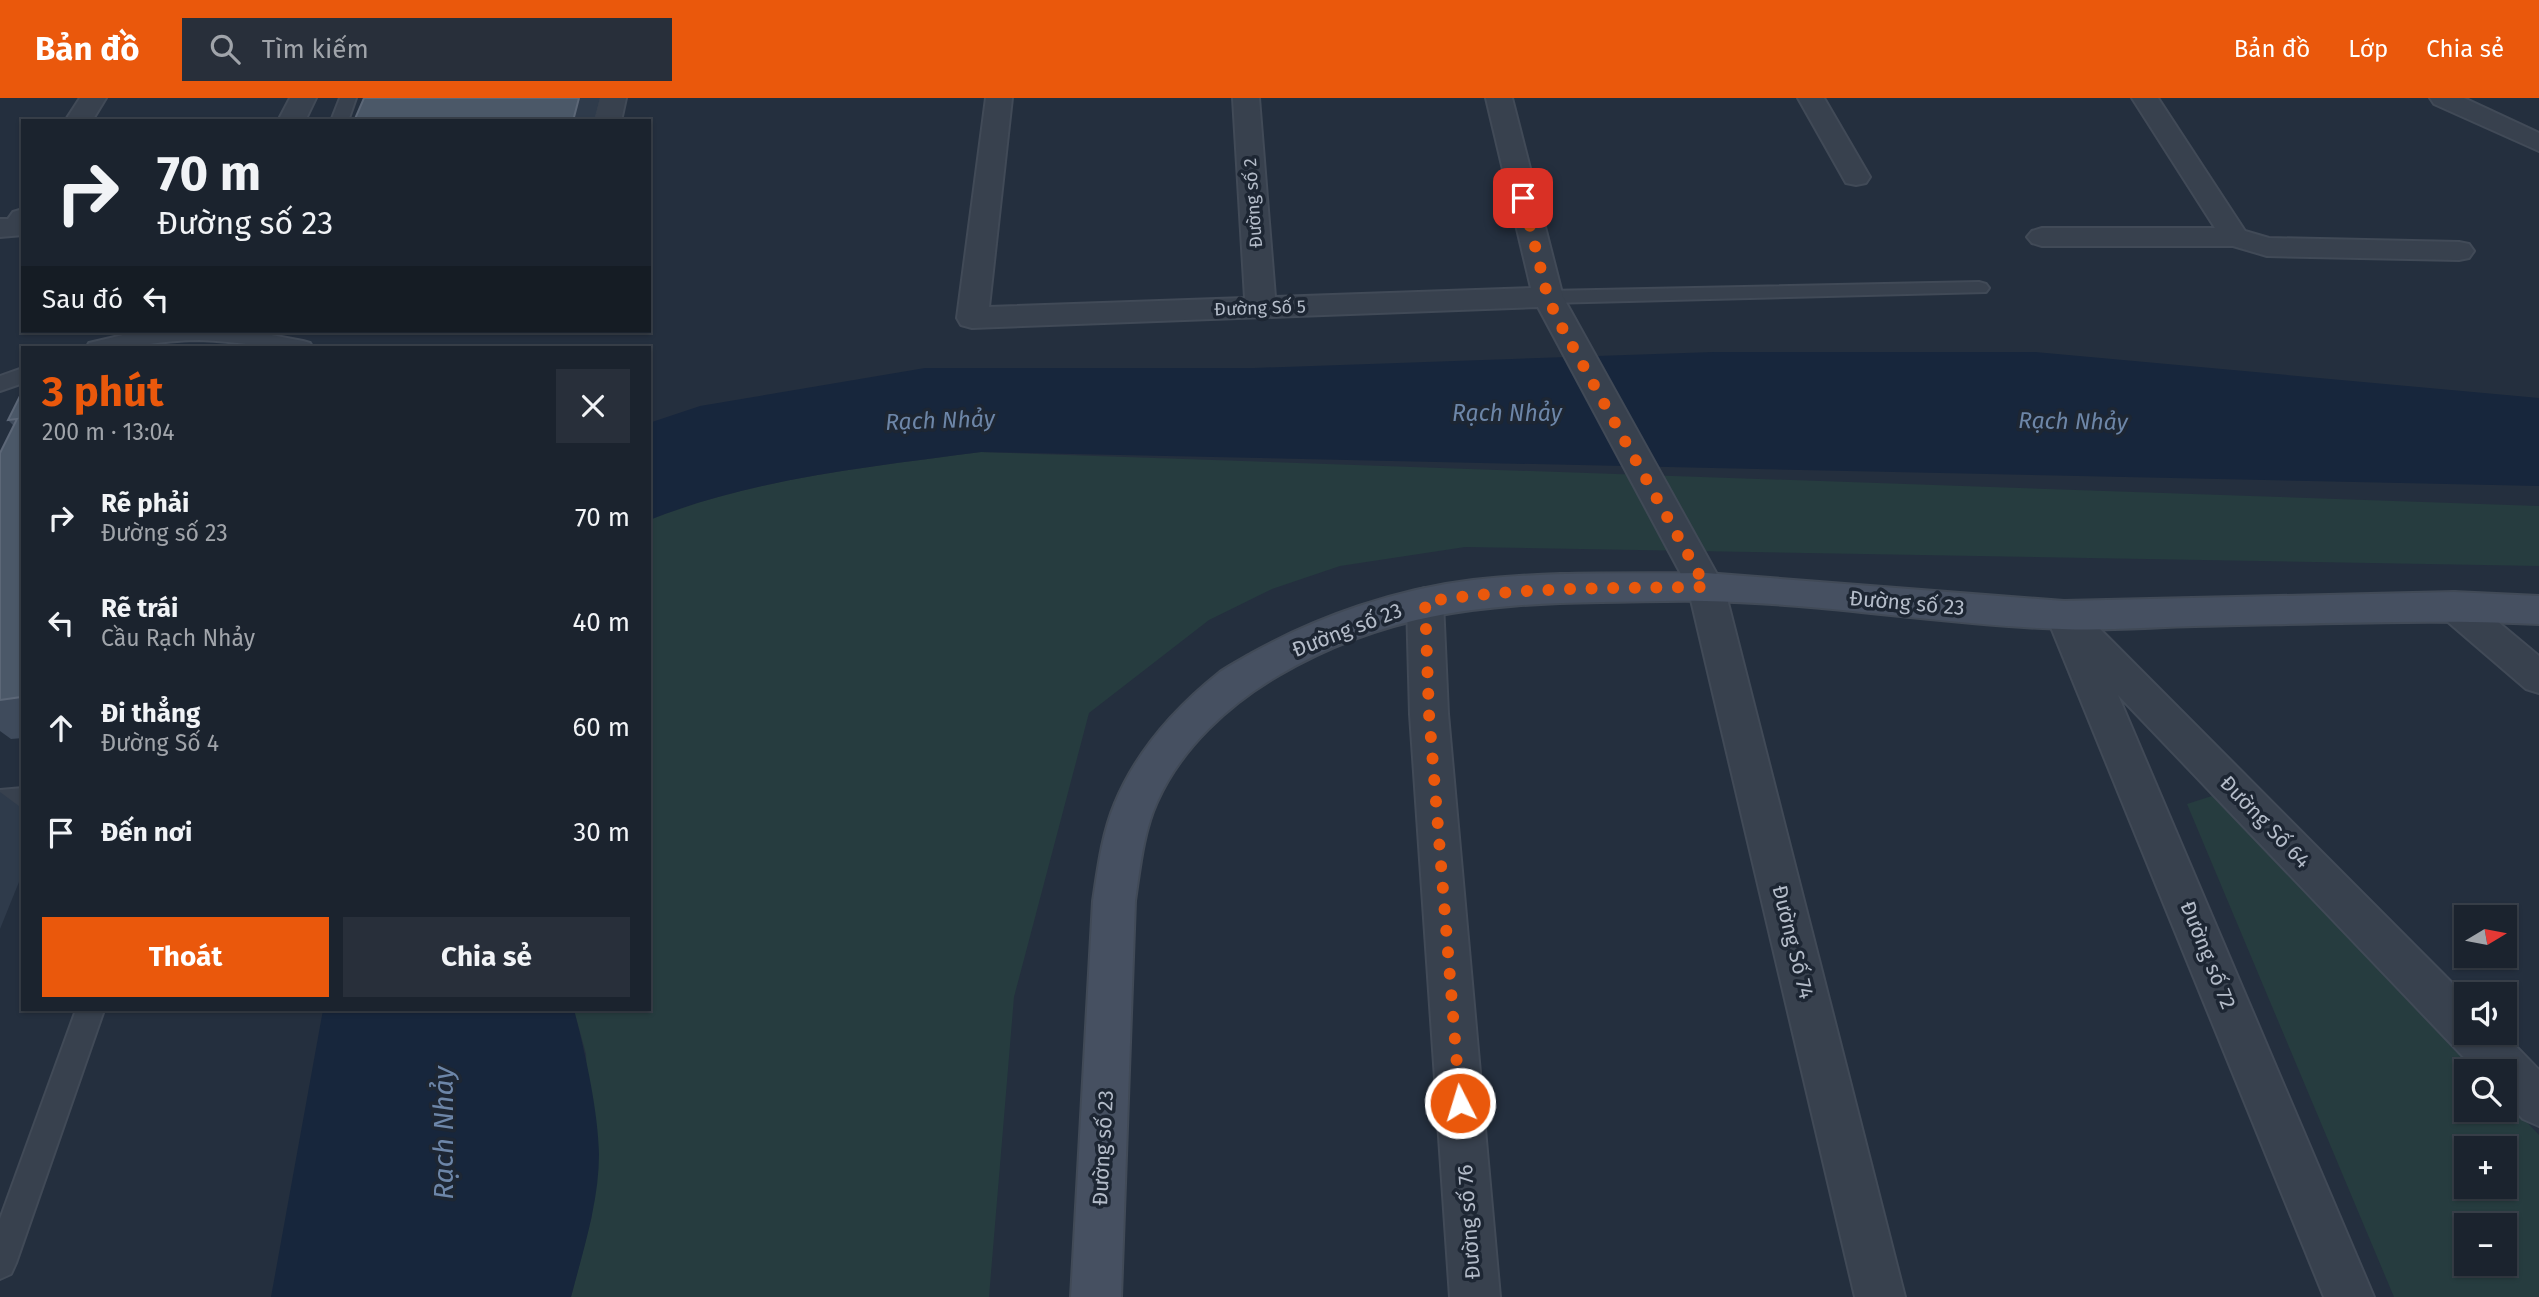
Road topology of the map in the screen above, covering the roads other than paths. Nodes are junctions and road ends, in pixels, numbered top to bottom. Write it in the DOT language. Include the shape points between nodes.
graph roads {
  1 [pos="93,98"];
  2 [pos="303,98"];
  3 [pos="348,98"];
  4 [pos="613,98"];
  5 [pos="999,98"];
  6 [pos="1246,98"];
  7 [pos="1499,98"];
  8 [pos="1811,98"];
  9 [pos="2145,98"];
  10 [pos="2443,98"];
  11 [pos="79,119"];
  12 [pos="292,119"];
  13 [pos="340,119"];
  14 [pos="608,119"];
  15 [pos="2539,143"];
  16 [pos="1856,177"];
  17 [pos="2042,237"];
  18 [pos="2235,237"];
  19 [pos="2459,251"];
  20 [pos="1979,288"];
  21 [pos="1261,308"];
  22 [pos="1554,310"];
  23 [pos="105,346"];
  24 [pos="291,346"];
  25 [pos="21,376"];
  26 [pos="0,384"];
  27 [pos="1706,587"];
  28 [pos="1425,602"];
  29 [pos="2454,606"];
  30 [pos="2539,610"];
  31 [pos="2063,615"];
  32 [pos="2539,678"];
  33 [pos="21,799"];
  34 [pos="0,801"];
  35 [pos="90,1011"];
  36 [pos="2454,1016"];
  37 [pos="2482,1045"];
  38 [pos="2539,1104"];
  39 [pos="0,1263"];
  40 [pos="1096,1297"];
  41 [pos="1475,1297"];
  42 [pos="1880,1297"];
  43 [pos="2349,1297"];
  1 -- 11 [label="street"];
  2 -- 12 [label="street"];
  3 -- 13 [label="lane"];
  4 -- 14 [label="street"];
  5 -- 21 [label="street, Đường Số 5" via="972,318"];
  6 -- 21 [label="street, Đường số 2"];
  7 -- 22 [label="street, Đường Số 74"];
  8 -- 16 [label="street"];
  9 -- 18 [label="street"];
  10 -- 15 [label="street"];
  17 -- 18 [label="street"];
  18 -- 19 [label="street" via="2267,247"];
  20 -- 22 [label="lane"];
  21 -- 22 [label="street, Đường Số 5"];
  22 -- 27 [label="street, Đường Số 74"];
  23 -- 24 [label="lane" via="187,334"];
  25 -- 26 [label="lane"];
  27 -- 28 [label="street, Đường số 23" via="1522,590"];
  27 -- 31 [label="street, Đường số 23"];
  27 -- 42 [label="street, Đường Số 74"];
  28 -- 40 [label="street, Đường số 23" via="1360,621 1236,681 1188,723 1151,773 1135,804 1123,841 1114,901"];
  28 -- 41 [label="street, Đường số 76" via="1429,714"];
  29 -- 30 [label="street, Đường số 23"];
  29 -- 31 [label="street, Đường số 23"];
  29 -- 32 [label="street"];
  31 -- 36 [label="street, Đường Số 64"];
  31 -- 43 [label="street, Đường số 72"];
  33 -- 34 [label="lane"];
  35 -- 39 [label="lane"];
  37 -- 38 [label="street"];
}
